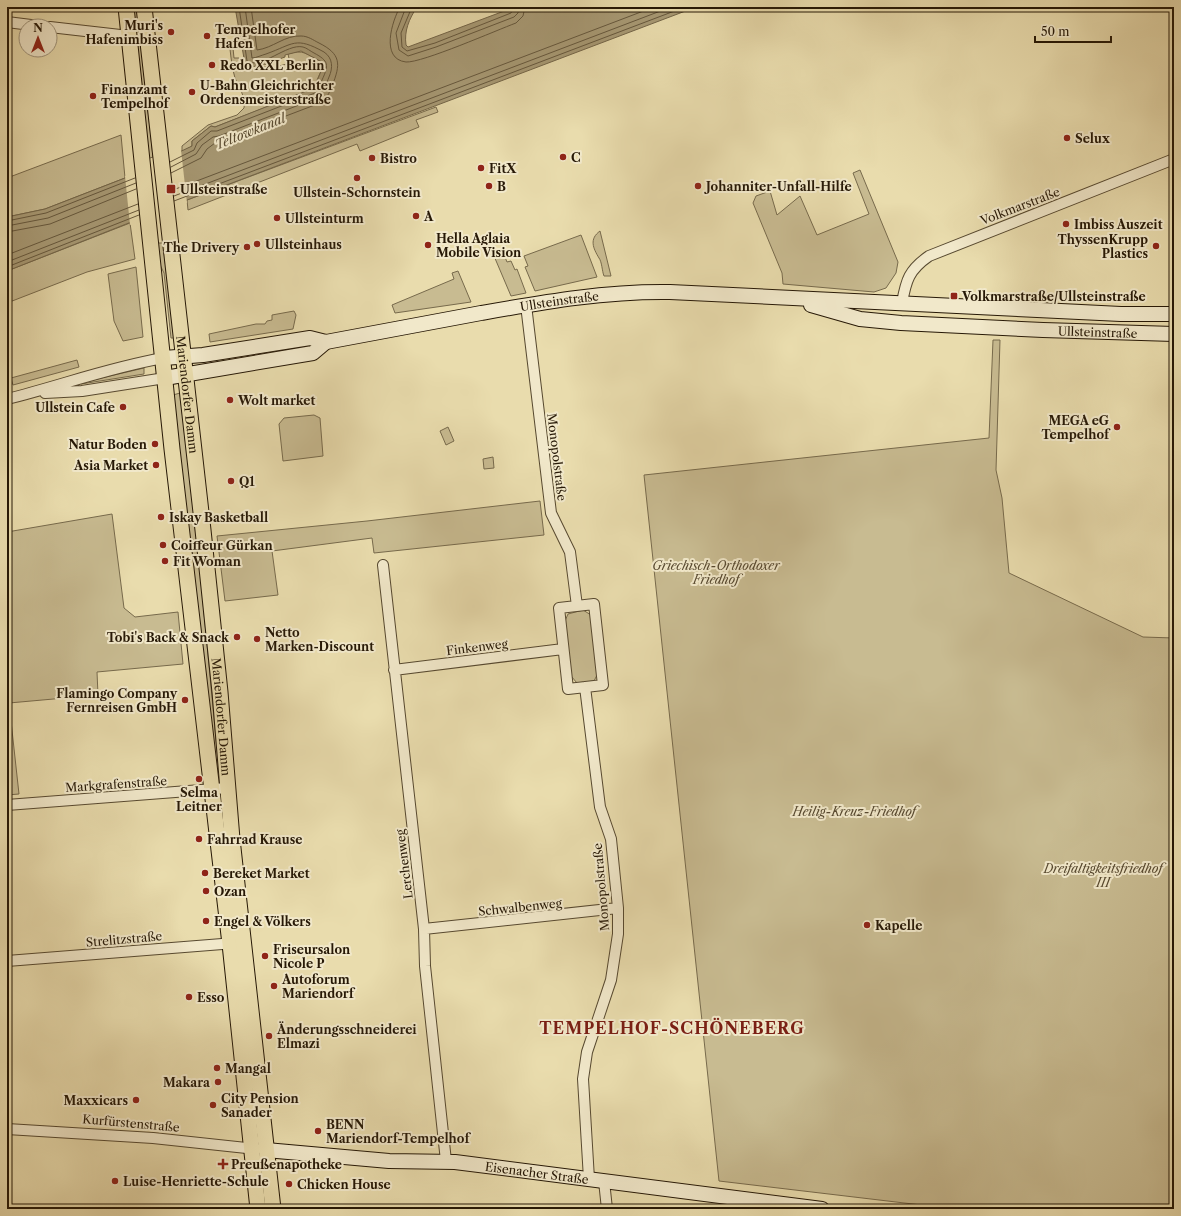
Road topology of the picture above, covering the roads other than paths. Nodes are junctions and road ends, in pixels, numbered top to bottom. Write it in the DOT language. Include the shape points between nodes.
graph roads {
  1 [pos="126,7"];
  2 [pos="144,7"];
  3 [pos="7,22"];
  4 [pos="18,23"];
  5 [pos="58,28"];
  6 [pos="129,36"];
  7 [pos="1174,159"];
  8 [pos="796,299"];
  9 [pos="902,303"];
  10 [pos="526,306"];
  11 [pos="1022,310"];
  12 [pos="1174,314"];
  13 [pos="901,323"];
  14 [pos="1022,329"];
  15 [pos="1174,334"];
  16 [pos="326,342"];
  17 [pos="183,356"];
  18 [pos="164,358"];
  19 [pos="185,375"];
  20 [pos="165,378"];
  21 [pos="33,393"];
  22 [pos="7,399"];
  23 [pos="383,565"];
  24 [pos="577,606"];
  25 [pos="564,649"];
  26 [pos="394,670"];
  27 [pos="585,687"];
  28 [pos="228,788"];
  29 [pos="211,790"];
  30 [pos="7,805"];
  31 [pos="618,908"];
  32 [pos="424,929"];
  33 [pos="236,943"];
  34 [pos="7,961"];
  35 [pos="7,1129"];
  36 [pos="259,1149"];
  37 [pos="446,1161"];
  38 [pos="589,1179"];
  39 [pos="604,1181"];
  40 [pos="258,1209"];
  41 [pos="273,1209"];
  42 [pos="607,1209"];
  43 [pos="822,1209"];
  1 -- 6 [label="main road, Mariendorfer Damm"];
  2 -- 17 [label="main road, Mariendorfer Damm"];
  3 -- 4 [label="street"];
  5 -- 6 [label="street"];
  6 -- 18 [label="main road, Mariendorfer Damm"];
  7 -- 9 [label="street, Volkmarstraße" via="929,256 911,272"];
  8 -- 9 [label="street, Ullsteinstraße"];
  8 -- 10 [label="street, Ullsteinstraße" via="641,292 591,295"];
  8 -- 13 [label="street, Ullsteinstraße" via="860,319"];
  9 -- 11 [label="street, Ullsteinstraße"];
  9 -- 13 [label="street"];
  10 -- 16 [label="street, Ullsteinstraße"];
  10 -- 24 [label="street, Monopolstraße" via="551,513 570,552"];
  11 -- 12 [label="street, Ullsteinstraße"];
  11 -- 14 [label="street"];
  13 -- 14 [label="street, Ullsteinstraße"];
  14 -- 15 [label="street, Ullsteinstraße"];
  16 -- 17 [label="street, Ullsteinstraße" via="310,338"];
  16 -- 19 [label="street, Ullsteinstraße" via="313,353"];
  17 -- 18 [label="street, Ullsteinstraße"];
  17 -- 19 [label="main road, Mariendorfer Damm"];
  18 -- 20 [label="main road, Mariendorfer Damm"];
  18 -- 21 [label="street, Ullsteinstraße" via="80,377"];
  19 -- 20 [label="street, Ullsteinstraße"];
  19 -- 28 [label="main road, Mariendorfer Damm"];
  20 -- 21 [label="street, Ullsteinstraße" via="82,391"];
  20 -- 29 [label="main road, Mariendorfer Damm"];
  21 -- 22 [label="street, Ullsteinstraße"];
  23 -- 26 [label="street, Lerchenweg"];
  24 -- 25 [label="street" via="559,608"];
  24 -- 27 [label="street" via="594,604 603,685"];
  25 -- 26 [label="street, Finkenweg"];
  25 -- 27 [label="street" via="568,689"];
  26 -- 32 [label="street, Lerchenweg"];
  27 -- 31 [label="street, Monopolstraße" via="600,806 611,839"];
  28 -- 29 [label="street, Markgrafenstraße"];
  28 -- 33 [label="main road, Mariendorfer Damm"];
  29 -- 30 [label="street, Markgrafenstraße"];
  29 -- 33 [label="main road, Mariendorfer Damm"];
  31 -- 32 [label="street, Schwalbenweg"];
  31 -- 38 [label="street, Monopolstraße" via="616,959 584,1064"];
  32 -- 37 [label="street, Lerchenweg" via="425,966"];
  33 -- 34 [label="street, Strelitzstraße"];
  33 -- 36 [label="main road, Mariendorfer Damm"];
  35 -- 36 [label="street, Kurfürstenstraße" via="153,1138"];
  36 -- 37 [label="street, Eisenacher Straße" via="388,1161"];
  36 -- 40 [label="main road, Mariendorfer Damm"];
  36 -- 41 [label="main road, Mariendorfer Damm"];
  37 -- 38 [label="street, Eisenacher Straße"];
  38 -- 39 [label="street, Eisenacher Straße"];
  39 -- 42 [label="street"];
  39 -- 43 [label="street, Eisenacher Straße"];
}
